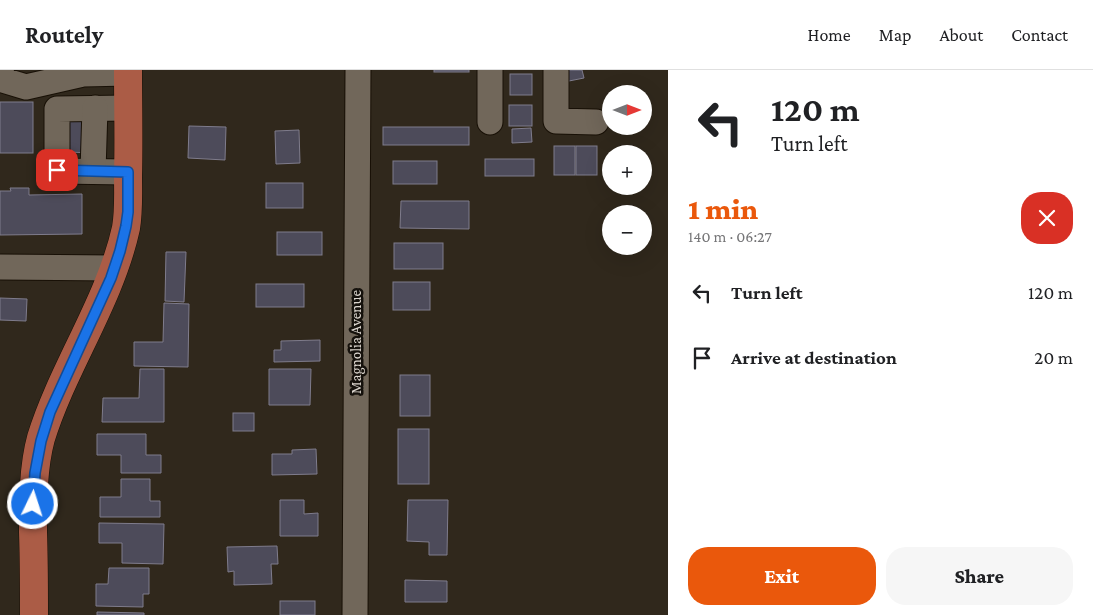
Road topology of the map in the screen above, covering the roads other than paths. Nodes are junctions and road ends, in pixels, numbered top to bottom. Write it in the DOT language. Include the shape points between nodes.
graph roads {
  1 [pos="1,70"];
  2 [pos="358,70"];
  3 [pos="490,70"];
  4 [pos="556,70"];
  5 [pos="128,71"];
  6 [pos="83,72"];
  7 [pos="95,108"];
  8 [pos="128,108"];
  9 [pos="490,122"];
  10 [pos="596,122"];
  11 [pos="94,171"];
  12 [pos="128,172"];
  13 [pos="0,267"];
  14 [pos="114,268"];
  15 [pos="34,615"];
  16 [pos="355,615"];
  1 -- 6 [label="street" via="3,80 26,87"];
  2 -- 16 [label="street, Magnolia Avenue"];
  3 -- 9 [label="street"];
  4 -- 10 [label="street" via="556,121"];
  5 -- 6 [label="street"];
  5 -- 8 [label="main road"];
  7 -- 8 [label="street"];
  7 -- 11 [label="street"];
  7 -- 11 [label="street" via="57,109 57,170"];
  8 -- 12 [label="main road"];
  11 -- 12 [label="street"];
  12 -- 14 [label="main road" via="126,226"];
  13 -- 14 [label="street"];
  14 -- 15 [label="main road" via="50,412 41,441 33,504"];
}
